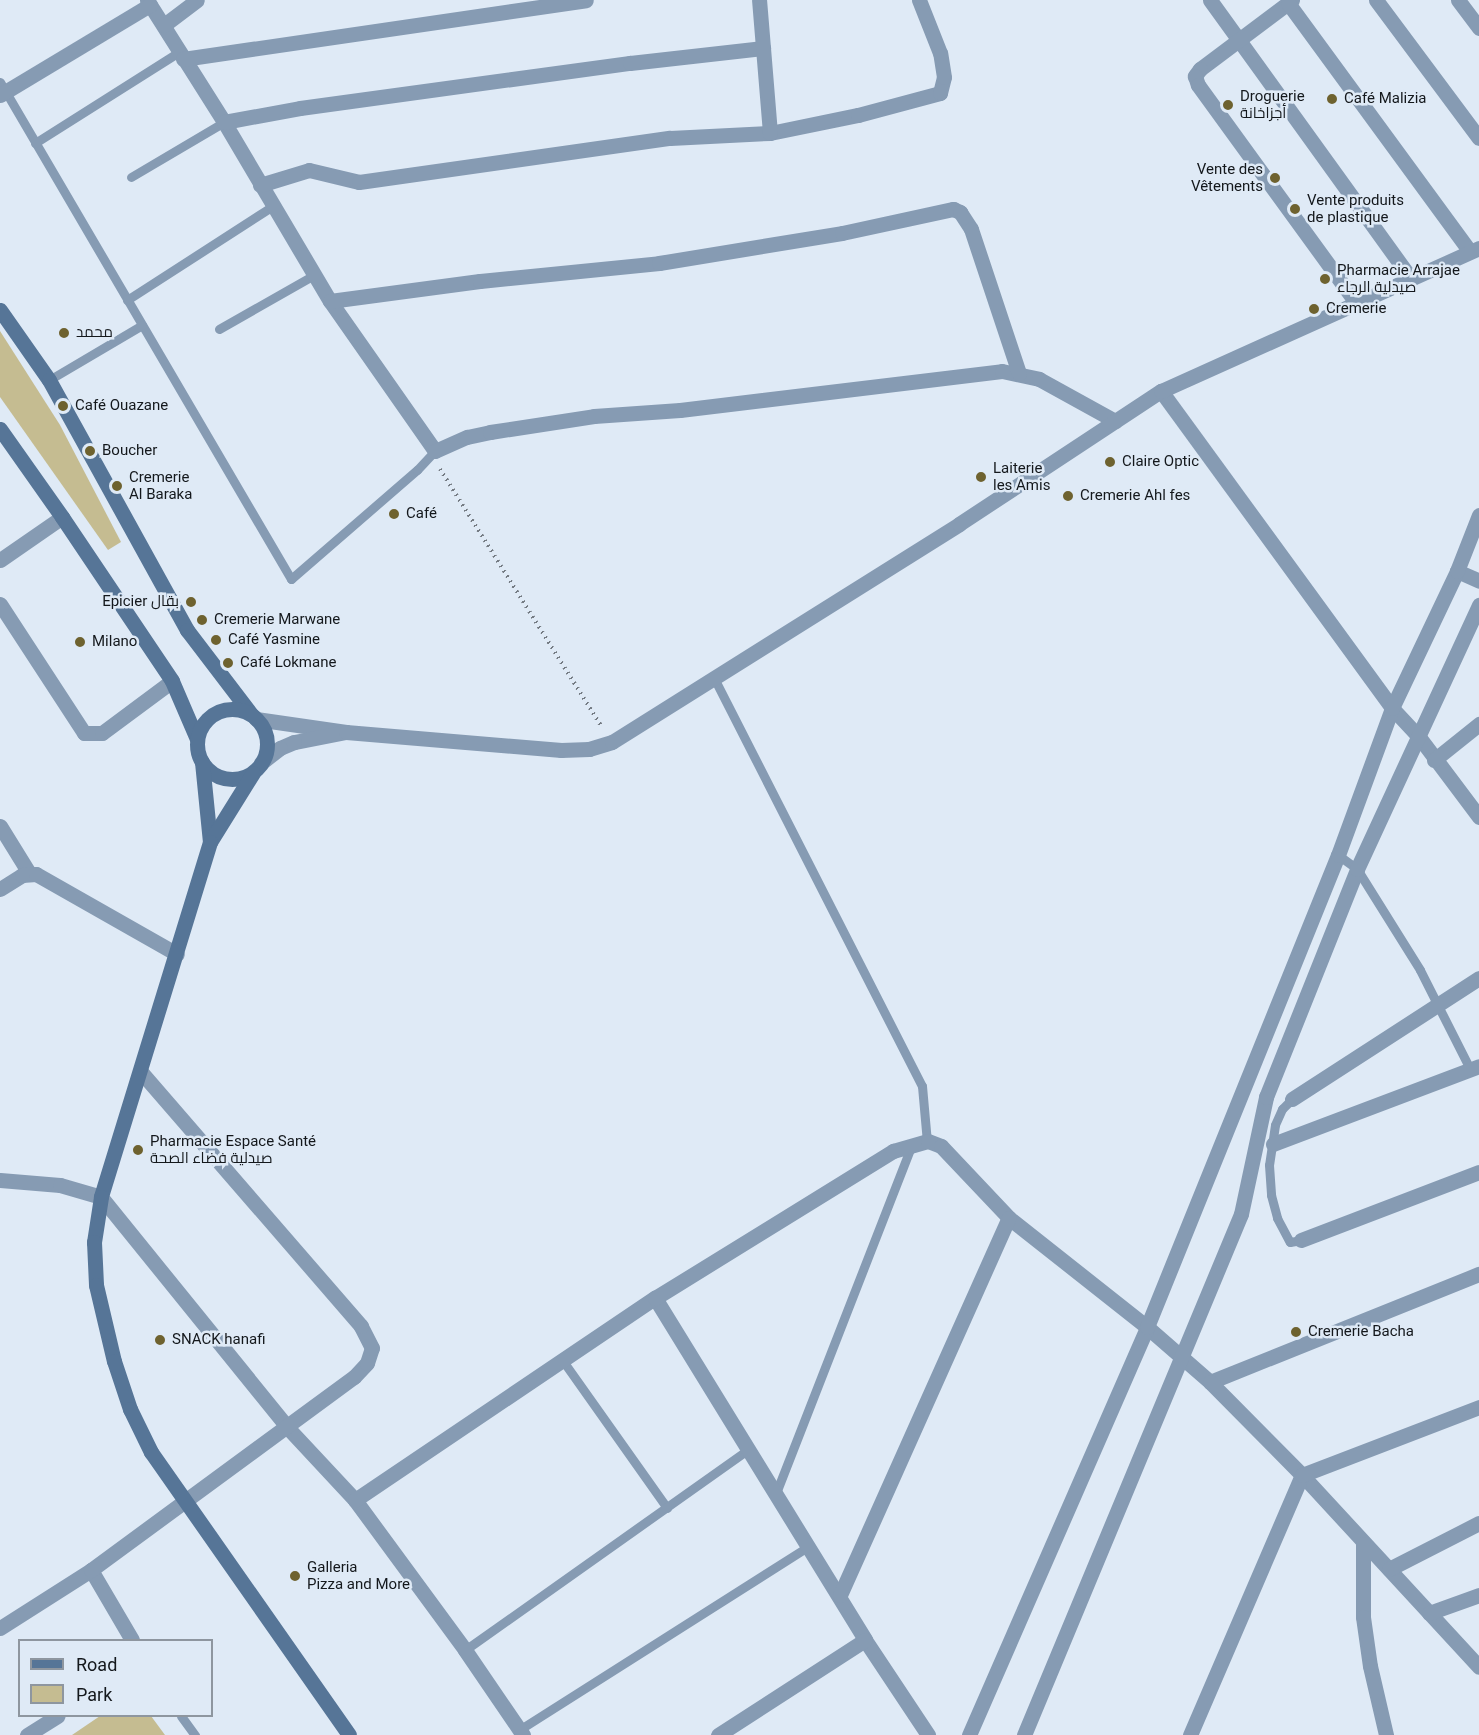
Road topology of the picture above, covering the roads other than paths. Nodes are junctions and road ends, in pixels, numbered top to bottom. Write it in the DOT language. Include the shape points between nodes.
graph roads {
  1 [pos="197,0"];
  2 [pos="586,0"];
  3 [pos="759,0"];
  4 [pos="919,0"];
  5 [pos="1210,0"];
  6 [pos="1376,0"];
  7 [pos="1458,0"];
  8 [pos="1290,1"];
  9 [pos="148,2"];
  10 [pos="164,25"];
  11 [pos="1479,28"];
  12 [pos="1240,39"];
  13 [pos="763,48"];
  14 [pos="181,55"];
  15 [pos="2,90"];
  16 [pos="224,122"];
  17 [pos="770,133"];
  18 [pos="1479,138"];
  19 [pos="35,143"];
  20 [pos="131,177"];
  21 [pos="260,186"];
  22 [pos="273,206"];
  23 [pos="1474,250"];
  24 [pos="314,275"];
  25 [pos="1410,277"];
  26 [pos="127,300"];
  27 [pos="330,302"];
  28 [pos="1357,304"];
  29 [pos="0,310"];
  30 [pos="142,325"];
  31 [pos="219,329"];
  32 [pos="1019,373"];
  33 [pos="48,380"];
  34 [pos="1161,391"];
  35 [pos="1115,421"];
  36 [pos="0,429"];
  37 [pos="435,451"];
  38 [pos="1479,515"];
  39 [pos="63,517"];
  40 [pos="0,560"];
  41 [pos="1456,571"];
  42 [pos="1479,581"];
  43 [pos="0,604"];
  44 [pos="1479,605"];
  45 [pos="714,678"];
  46 [pos="172,681"];
  47 [pos="1392,708"];
  48 [pos="254,717"];
  49 [pos="1479,724"];
  50 [pos="346,732"];
  51 [pos="1419,737"];
  52 [pos="197,739"];
  53 [pos="1434,760"];
  54 [pos="202,762"];
  55 [pos="257,767"];
  56 [pos="1479,817"];
  57 [pos="0,826"];
  58 [pos="210,842"];
  59 [pos="1338,855"];
  60 [pos="1357,869"];
  61 [pos="29,873"];
  62 [pos="0,889"];
  63 [pos="177,954"];
  64 [pos="1479,978"];
  65 [pos="1438,1005"];
  66 [pos="1474,1067"];
  67 [pos="140,1071"];
  68 [pos="1292,1099"];
  69 [pos="927,1142"];
  70 [pos="911,1144"];
  71 [pos="1273,1144"];
  72 [pos="1479,1172"];
  73 [pos="0,1180"];
  74 [pos="101,1197"];
  75 [pos="1009,1218"];
  76 [pos="1301,1240"];
  77 [pos="1479,1274"];
  78 [pos="655,1298"];
  79 [pos="1147,1327"];
  80 [pos="1181,1357"];
  81 [pos="563,1362"];
  82 [pos="1210,1382"];
  83 [pos="1479,1407"];
  84 [pos="287,1427"];
  85 [pos="749,1449"];
  86 [pos="1302,1475"];
  87 [pos="776,1493"];
  88 [pos="355,1500"];
  89 [pos="183,1501"];
  90 [pos="667,1508"];
  91 [pos="1479,1523"];
  92 [pos="1363,1544"];
  93 [pos="809,1546"];
  94 [pos="1389,1569"];
  95 [pos="91,1570"];
  96 [pos="840,1595"];
  97 [pos="1479,1595"];
  98 [pos="1430,1613"];
  99 [pos="0,1628"];
  100 [pos="131,1639"];
  101 [pos="865,1640"];
  102 [pos="465,1650"];
  103 [pos="1479,1667"];
  104 [pos="55,1717"];
  105 [pos="183,1717"];
  106 [pos="521,1732"];
  107 [pos="27,1735"];
  108 [pos="195,1735"];
  109 [pos="349,1735"];
  110 [pos="718,1735"];
  111 [pos="928,1735"];
  112 [pos="969,1735"];
  113 [pos="1024,1735"];
  114 [pos="1190,1735"];
  115 [pos="1386,1735"];
  1 -- 10 [label="street"];
  2 -- 14 [label="street"];
  3 -- 13 [label="street"];
  4 -- 17 [label="street" via="940,53 944,77 940,93"];
  5 -- 12 [label="street"];
  6 -- 18 [label="street"];
  7 -- 11 [label="street"];
  8 -- 12 [label="street"];
  8 -- 23 [label="street"];
  9 -- 10 [label="street"];
  9 -- 15 [label="street"];
  10 -- 14 [label="street"];
  12 -- 25 [label="street"];
  12 -- 28 [label="street" via="1200,69 1195,76 1198,86"];
  13 -- 16 [label="street" via="300,108"];
  13 -- 17 [label="street"];
  14 -- 16 [label="street"];
  14 -- 19 [label="lane"];
  15 -- 19 [label="lane"];
  16 -- 20 [label="lane"];
  16 -- 21 [label="street"];
  17 -- 21 [label="street" via="670,138 359,182 309,170"];
  19 -- 26 [label="lane"];
  21 -- 22 [label="street"];
  22 -- 24 [label="street"];
  22 -- 26 [label="lane"];
  23 -- 25 [label="street"];
  24 -- 27 [label="street"];
  24 -- 31 [label="lane"];
  25 -- 28 [label="street"];
  26 -- 30 [label="lane"];
  27 -- 32 [label="street" via="480,281 659,263 842,233 953,208 971,229"];
  27 -- 37 [label="street"];
  28 -- 34 [label="street"];
  29 -- 33 [label="street"];
  30 -- 33 [label="lane"];
  30 -- 37 [label="lane" via="291,579"];
  32 -- 35 [label="street" via="1039,379"];
  32 -- 37 [label="street" via="1002,371 680,410 594,416 467,437"];
  33 -- 48 [label="street" via="187,630"];
  34 -- 35 [label="street"];
  34 -- 47 [label="street"];
  35 -- 45 [label="street"];
  36 -- 39 [label="street"];
  38 -- 41 [label="street"];
  39 -- 40 [label="street"];
  39 -- 46 [label="street"];
  41 -- 42 [label="street"];
  41 -- 47 [label="street"];
  43 -- 46 [label="street" via="84,733 102,733"];
  44 -- 51 [label="street"];
  45 -- 50 [label="street" via="612,742 590,749 561,750"];
  45 -- 69 [label="lane" via="922,1086"];
  46 -- 52 [label="street"];
  47 -- 51 [label="street"];
  47 -- 59 [label="street"];
  48 -- 50 [label="street"];
  48 -- 52 [label="street" via="230,709 219,712 201,727"];
  48 -- 55 [label="street" via="265,731 267,742"];
  49 -- 53 [label="street"];
  50 -- 55 [label="street" via="294,742"];
  51 -- 53 [label="street"];
  51 -- 60 [label="street"];
  52 -- 54 [label="street"];
  53 -- 56 [label="street"];
  54 -- 55 [label="street" via="210,771 232,779"];
  54 -- 58 [label="street"];
  55 -- 58 [label="street"];
  57 -- 61 [label="street"];
  58 -- 63 [label="street"];
  59 -- 60 [label="lane"];
  59 -- 79 [label="street"];
  60 -- 65 [label="lane"];
  60 -- 80 [label="street" via="1266,1097 1240,1214"];
  61 -- 62 [label="street"];
  61 -- 63 [label="street"];
  63 -- 67 [label="street"];
  64 -- 65 [label="street"];
  65 -- 66 [label="lane"];
  65 -- 68 [label="street"];
  66 -- 71 [label="street"];
  67 -- 74 [label="street"];
  67 -- 84 [label="street" via="368,1336 372,1348 367,1363"];
  68 -- 71 [label="lane" via="1278,1118"];
  69 -- 70 [label="street"];
  69 -- 75 [label="street" via="941,1146"];
  70 -- 78 [label="street" via="892,1151"];
  70 -- 87 [label="lane"];
  71 -- 76 [label="lane" via="1269,1165 1277,1218 1290,1242"];
  72 -- 76 [label="street"];
  73 -- 74 [label="street" via="60,1185"];
  74 -- 84 [label="street"];
  74 -- 89 [label="street" via="94,1242 96,1285 114,1361 130,1409 151,1452"];
  75 -- 79 [label="street"];
  75 -- 96 [label="street"];
  77 -- 82 [label="street"];
  78 -- 81 [label="street"];
  78 -- 85 [label="street"];
  79 -- 80 [label="street"];
  79 -- 112 [label="street"];
  80 -- 82 [label="street"];
  80 -- 113 [label="street"];
  81 -- 88 [label="street"];
  81 -- 90 [label="lane"];
  82 -- 86 [label="street"];
  83 -- 86 [label="street"];
  84 -- 88 [label="street"];
  84 -- 89 [label="street"];
  85 -- 87 [label="street"];
  85 -- 90 [label="lane"];
  86 -- 92 [label="street"];
  86 -- 114 [label="street"];
  87 -- 93 [label="street"];
  88 -- 102 [label="street"];
  89 -- 95 [label="street"];
  89 -- 109 [label="street"];
  90 -- 102 [label="lane"];
  91 -- 94 [label="street"];
  92 -- 94 [label="street"];
  92 -- 115 [label="street" via="1363,1617"];
  93 -- 96 [label="street"];
  93 -- 106 [label="lane"];
  94 -- 98 [label="street"];
  95 -- 99 [label="street"];
  95 -- 100 [label="street"];
  96 -- 101 [label="street"];
  97 -- 98 [label="street"];
  98 -- 103 [label="street"];
  101 -- 110 [label="street"];
  101 -- 111 [label="street"];
  102 -- 106 [label="street"];
  104 -- 107 [label="street"];
  105 -- 108 [label="lane"];
}
